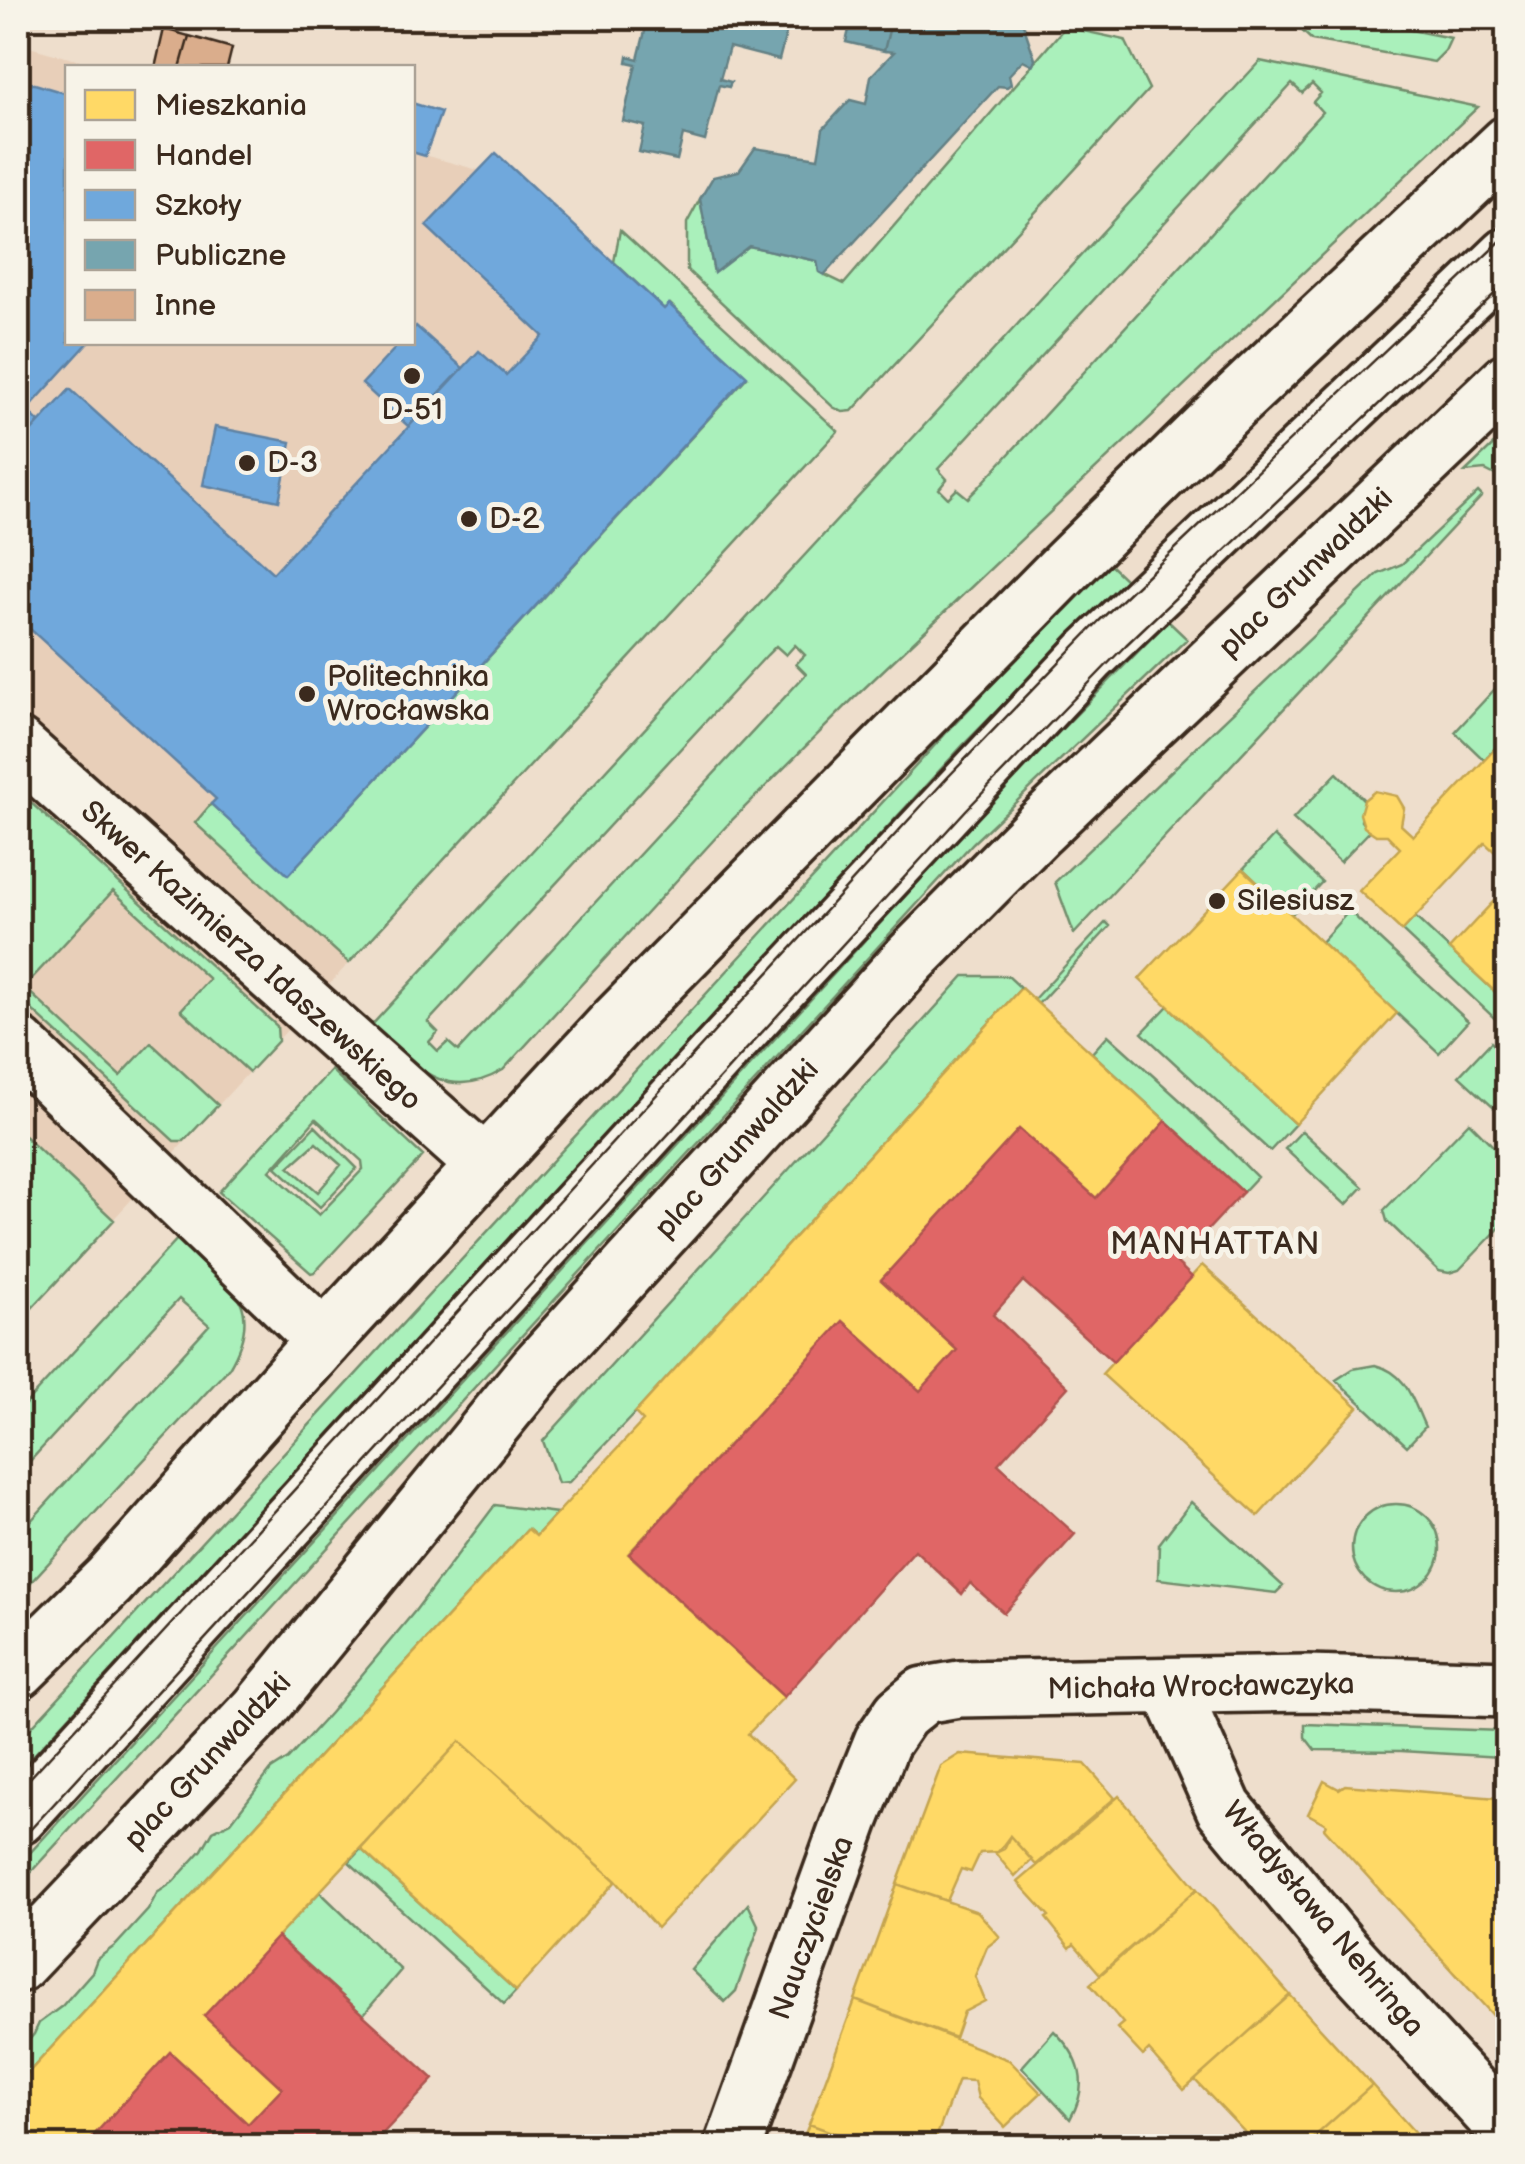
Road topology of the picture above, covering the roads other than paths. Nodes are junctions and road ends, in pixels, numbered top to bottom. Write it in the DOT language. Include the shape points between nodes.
graph roads {
  1 [pos="1508,144"];
  2 [pos="1508,256"];
  3 [pos="1508,381"];
  4 [pos="18,747"];
  5 [pos="18,1045"];
  6 [pos="485,1165"];
  7 [pos="324,1340"];
  8 [pos="18,1670"];
  9 [pos="1170,1687"];
  10 [pos="1508,1690"];
  11 [pos="901,1714"];
  12 [pos="18,1817"];
  13 [pos="18,1964"];
  14 [pos="1508,2131"];
  15 [pos="733,2146"];
  1 -- 6 [label="main road" via="1066,567"];
  2 -- 12 [label="main road" via="1090,655"];
  3 -- 13 [label="main road, plac Grunwaldzki" via="910,959 537,1369 259,1710"];
  4 -- 6 [label="main road, Skwer Kazimierza Idaszewskiego"];
  5 -- 7 [label="main road"];
  6 -- 7 [label="main road"];
  7 -- 8 [label="main road" via="108,1582"];
  9 -- 10 [label="main road, Michała Wrocławczyka" via="1308,1682"];
  9 -- 11 [label="main road, Michała Wrocławczyka" via="959,1689 924,1695"];
  9 -- 14 [label="main road, Władysława Nehringa" via="1224,1808 1343,1952"];
  11 -- 15 [label="main road, Nauczycielska" via="882,1742 851,1820"];
}
